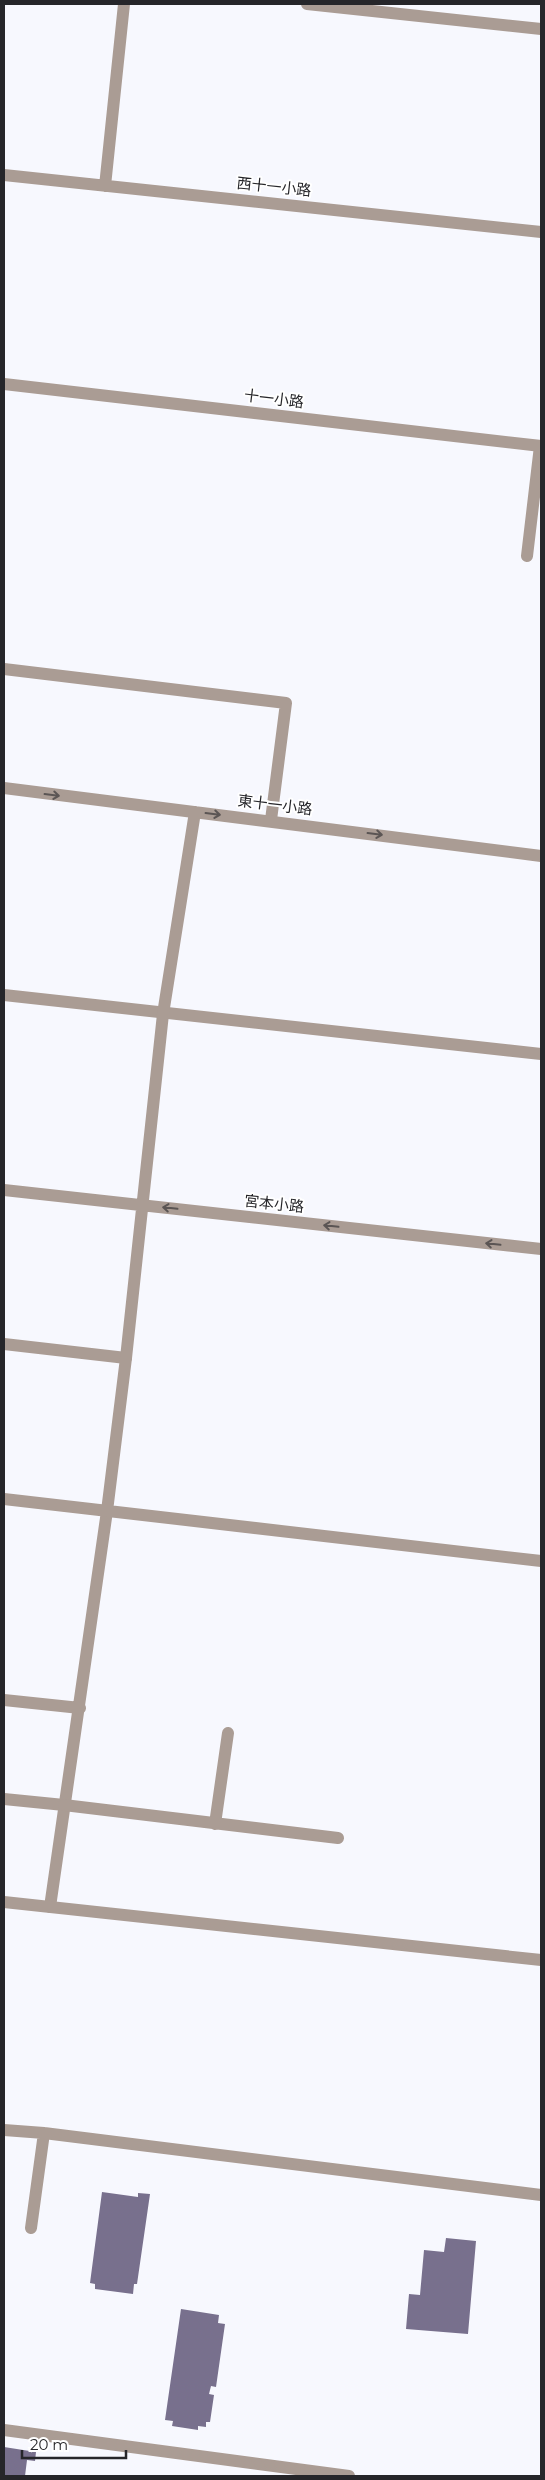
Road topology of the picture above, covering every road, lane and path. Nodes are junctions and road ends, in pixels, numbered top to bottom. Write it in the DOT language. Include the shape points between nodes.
graph roads {
  1 [pos="124,4"];
  2 [pos="307,4"];
  3 [pos="541,29"];
  4 [pos="4,175"];
  5 [pos="105,186"];
  6 [pos="541,232"];
  7 [pos="4,384"];
  8 [pos="540,446"];
  9 [pos="527,556"];
  10 [pos="4,669"];
  11 [pos="4,788"];
  12 [pos="194,812"];
  13 [pos="271,820"];
  14 [pos="541,856"];
  15 [pos="4,996"];
  16 [pos="163,1014"];
  17 [pos="541,1054"];
  18 [pos="4,1190"];
  19 [pos="141,1205"];
  20 [pos="541,1249"];
  21 [pos="4,1344"];
  22 [pos="126,1358"];
  23 [pos="4,1499"];
  24 [pos="107,1511"];
  25 [pos="541,1560"];
  26 [pos="4,1700"];
  27 [pos="80,1708"];
  28 [pos="228,1733"];
  29 [pos="4,1799"];
  30 [pos="64,1806"];
  31 [pos="215,1824"];
  32 [pos="338,1838"];
  33 [pos="4,1902"];
  34 [pos="50,1907"];
  35 [pos="541,1960"];
  36 [pos="4,2130"];
  37 [pos="44,2133"];
  38 [pos="541,2195"];
  39 [pos="31,2228"];
  40 [pos="4,2430"];
  41 [pos="349,2476"];
  1 -- 5 [label="street"];
  2 -- 3 [label="street"];
  4 -- 5 [label="street, 西十一小路"];
  5 -- 6 [label="street, 西十一小路"];
  7 -- 8 [label="street, 十一小路"];
  8 -- 9 [label="street"];
  10 -- 13 [label="street" via="286,704"];
  11 -- 12 [label="street, 東十一小路, one-way"];
  12 -- 13 [label="street, 東十一小路, one-way"];
  12 -- 16 [label="street"];
  13 -- 14 [label="street, 東十一小路, one-way"];
  15 -- 16 [label="street"];
  16 -- 17 [label="street"];
  16 -- 19 [label="street"];
  18 -- 19 [label="street, 宮本小路"];
  20 -- 19 [label="street, 宮本小路, one-way"];
  19 -- 22 [label="street"];
  21 -- 22 [label="street"];
  22 -- 24 [label="street"];
  23 -- 24 [label="street"];
  24 -- 25 [label="street"];
  24 -- 27 [label="street"];
  26 -- 27 [label="street"];
  27 -- 30 [label="street"];
  28 -- 31 [label="street"];
  29 -- 30 [label="street"];
  30 -- 31 [label="street"];
  30 -- 34 [label="street"];
  31 -- 32 [label="street"];
  33 -- 34 [label="street"];
  34 -- 35 [label="street"];
  36 -- 37 [label="street"];
  37 -- 38 [label="street"];
  37 -- 39 [label="street"];
  40 -- 41 [label="street"];
}
